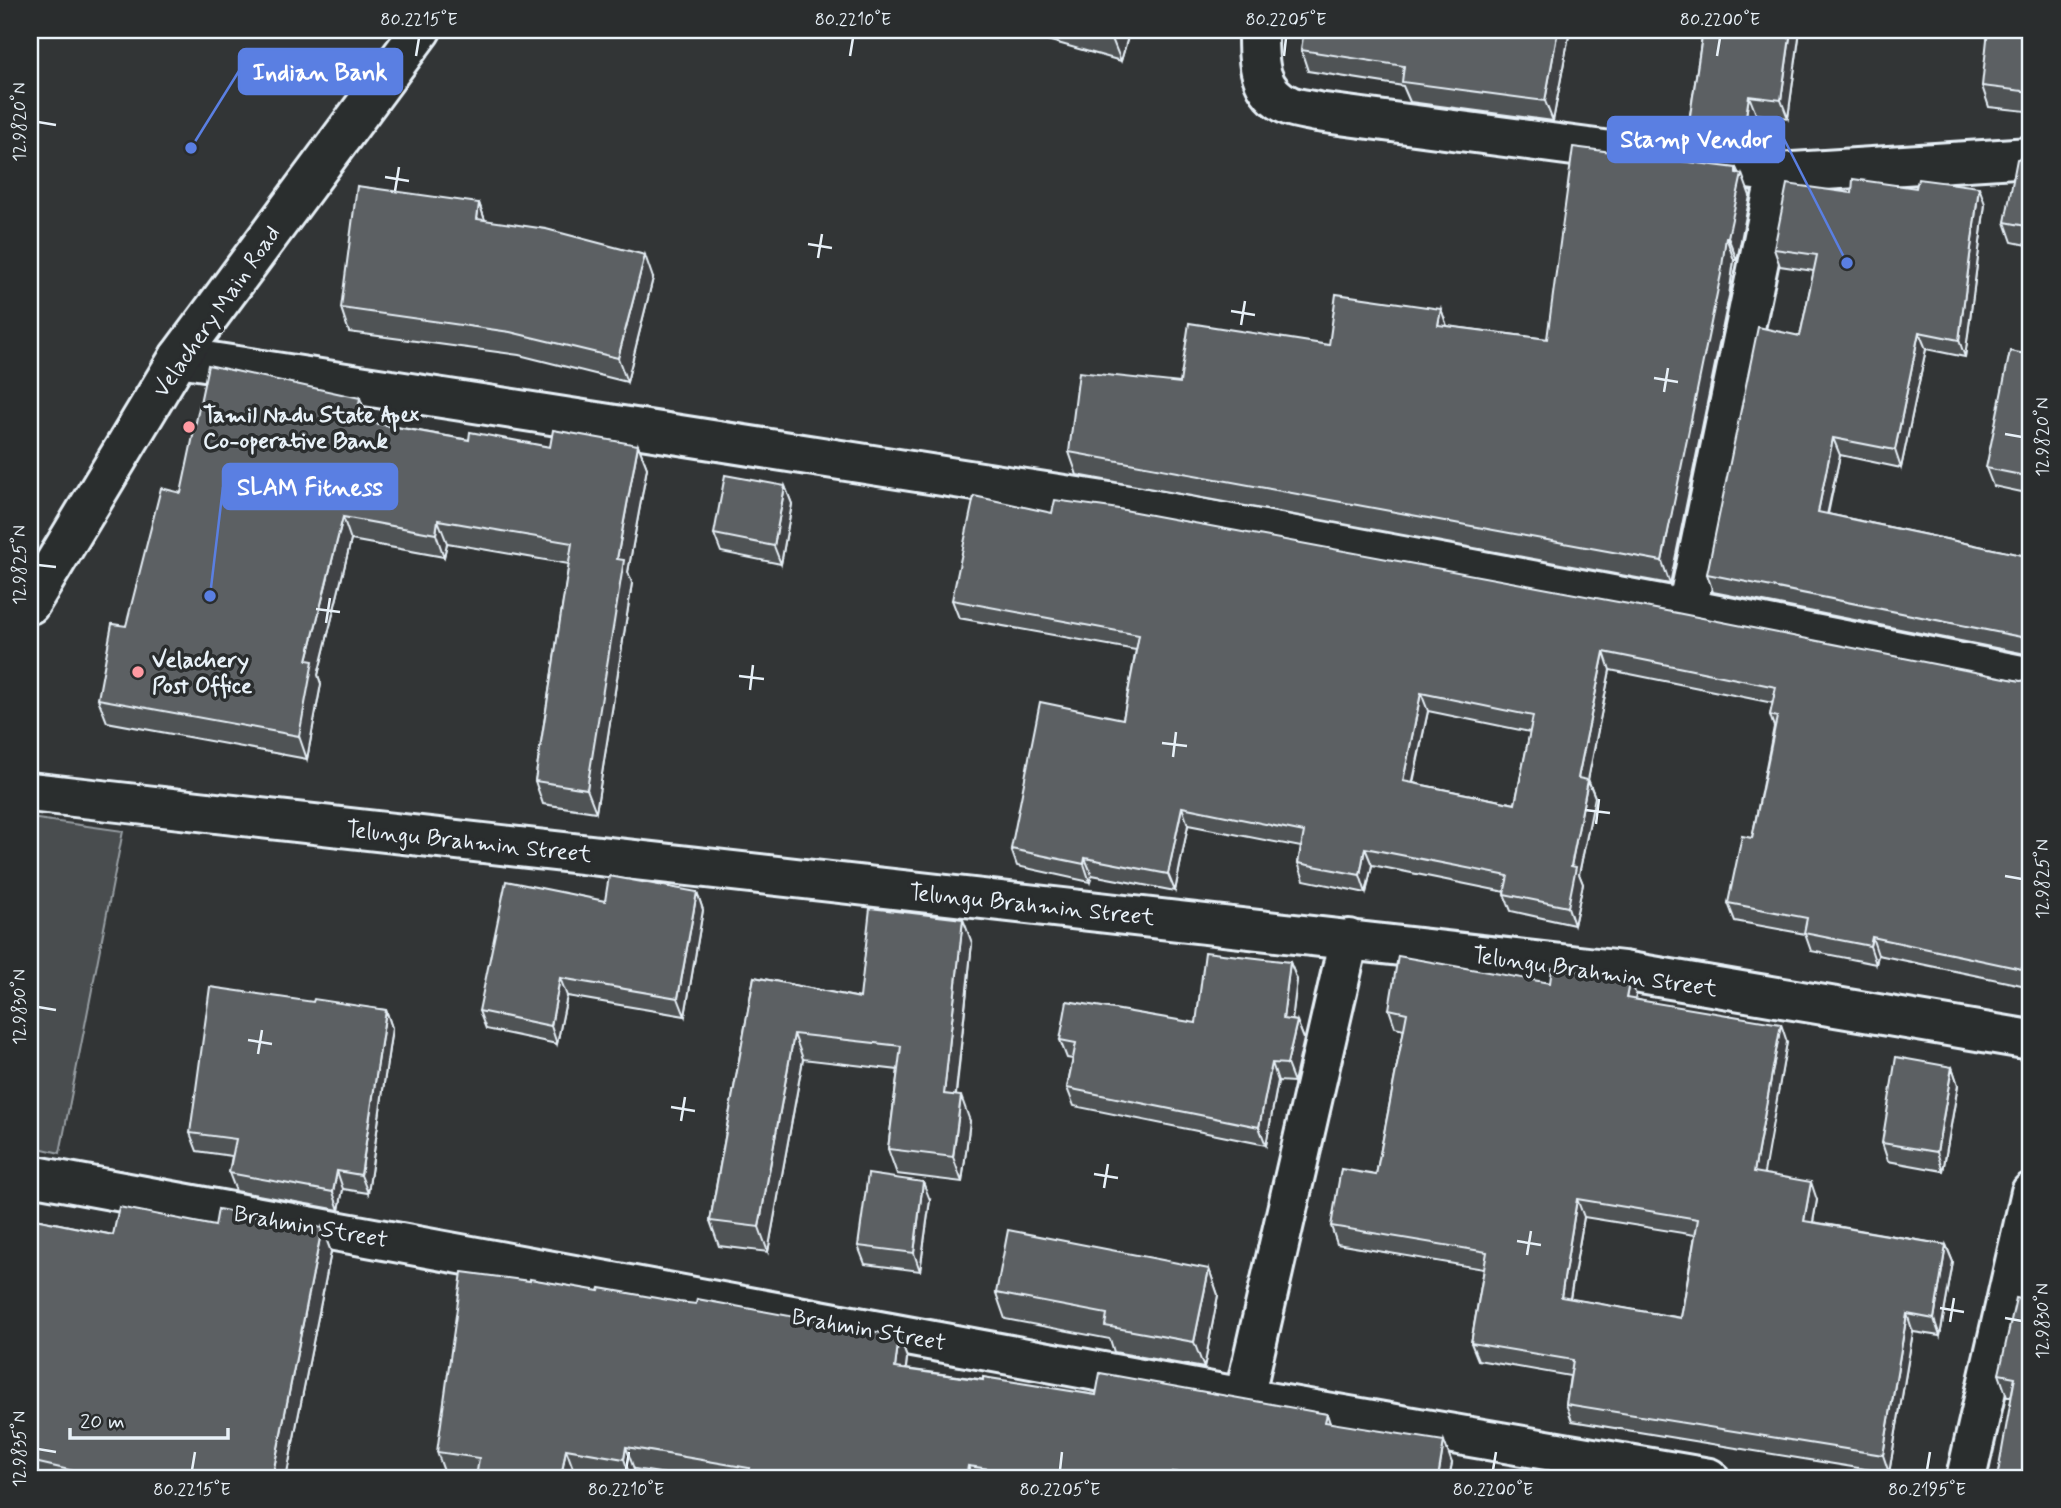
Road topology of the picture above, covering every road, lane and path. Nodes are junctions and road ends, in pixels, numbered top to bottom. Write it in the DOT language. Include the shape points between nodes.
graph roads {
  1 [pos="421,30"];
  2 [pos="1258,30"];
  3 [pos="2031,157"];
  4 [pos="1777,173"];
  5 [pos="179,357"];
  6 [pos="30,604"];
  7 [pos="1687,609"];
  8 [pos="2031,677"];
  9 [pos="30,792"];
  10 [pos="1349,939"];
  11 [pos="2031,1040"];
  12 [pos="30,1175"];
  13 [pos="2031,1192"];
  14 [pos="1244,1398"];
  15 [pos="1709,1478"];
  16 [pos="1966,1478"];
  1 -- 5 [label="street, Velachery Main Road"];
  2 -- 4 [label="street" via="1258,60 1267,90 1290,106"];
  3 -- 4 [label="street"];
  4 -- 7 [label="street"];
  5 -- 6 [label="street, Velachery Main Road"];
  5 -- 7 [label="street" via="1129,505"];
  7 -- 8 [label="street"];
  9 -- 10 [label="street, Telungu Brahmin Street"];
  10 -- 11 [label="street, Telungu Brahmin Street" via="1623,971"];
  10 -- 14 [label="street"];
  12 -- 14 [label="street, Brahmin Street"];
  13 -- 16 [label="street"];
  14 -- 15 [label="street, Brahmin Street"];
}
